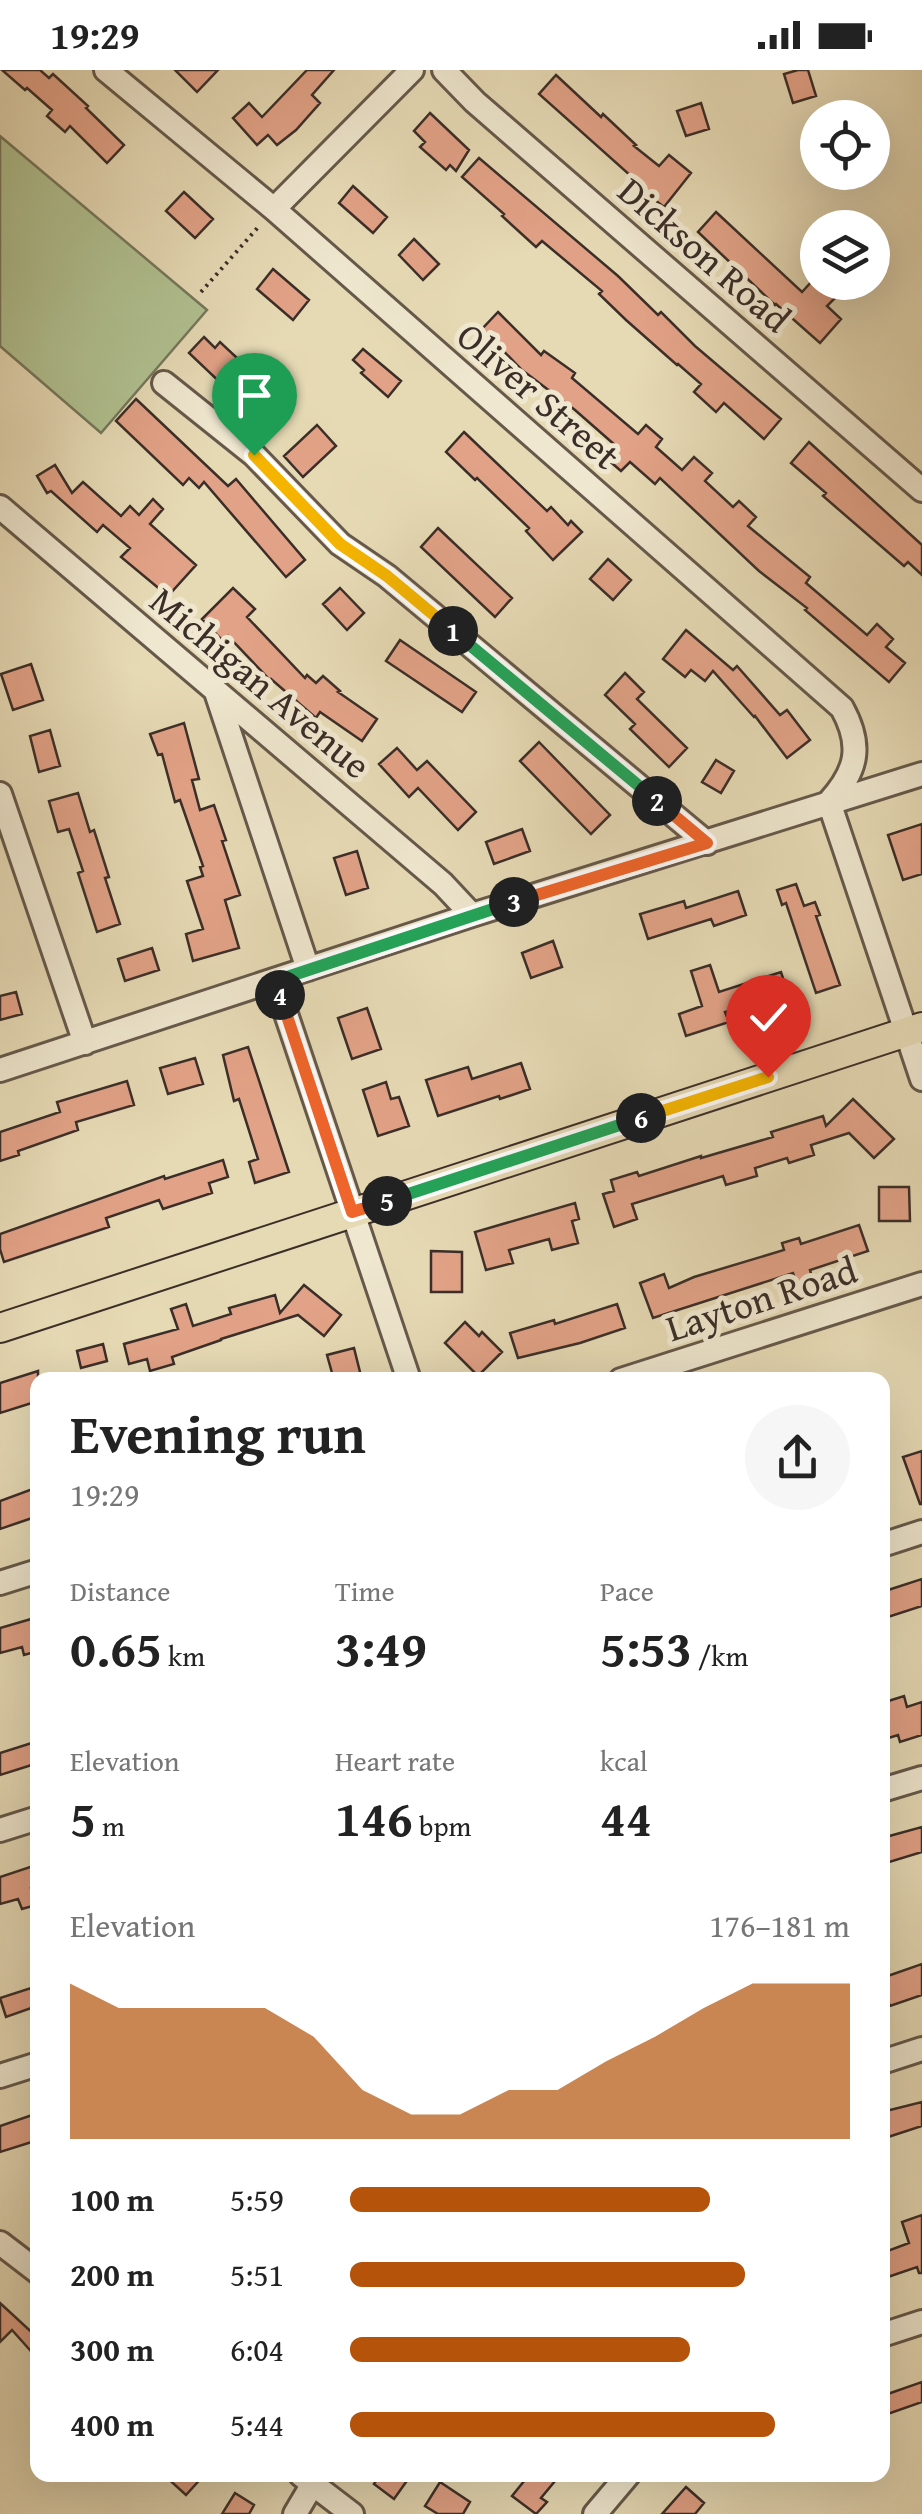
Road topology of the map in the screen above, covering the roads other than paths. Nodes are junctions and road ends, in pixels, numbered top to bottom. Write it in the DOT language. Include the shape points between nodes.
graph roads {
  1 [pos="106,70"];
  2 [pos="412,70"];
  3 [pos="444,70"];
  4 [pos="274,209"];
  5 [pos="164,382"];
  6 [pos="922,490"];
  7 [pos="0,507"];
  8 [pos="215,688"];
  9 [pos="922,774"];
  10 [pos="0,794"];
  11 [pos="829,802"];
  12 [pos="707,843"];
  13 [pos="472,915"];
  14 [pos="308,970"];
  15 [pos="275,981"];
  16 [pos="914,1029"];
  17 [pos="84,1043"];
  18 [pos="0,1070"];
  19 [pos="922,1079"];
  20 [pos="352,1212"];
  21 [pos="922,1284"];
  22 [pos="0,1328"];
  23 [pos="406,1372"];
  24 [pos="647,1372"];
  25 [pos="922,1532"];
  26 [pos="890,1542"];
  27 [pos="30,1573"];
  28 [pos="0,1583"];
  29 [pos="922,1778"];
  30 [pos="890,1788"];
  31 [pos="30,1821"];
  32 [pos="0,1830"];
  33 [pos="922,2049"];
  34 [pos="890,2059"];
  35 [pos="30,2067"];
  36 [pos="0,2076"];
  37 [pos="0,2243"];
  38 [pos="30,2266"];
  39 [pos="922,2322"];
  40 [pos="890,2332"];
  41 [pos="308,2482"];
  42 [pos="315,2482"];
  43 [pos="622,2482"];
  44 [pos="295,2514"];
  45 [pos="352,2514"];
  46 [pos="595,2514"];
  1 -- 4 [label="street, Oliver Street"];
  2 -- 4 [label="street"];
  3 -- 6 [label="street, Dickson Road"];
  4 -- 11 [label="street, Oliver Street" via="842,708 854,761"];
  5 -- 12 [label="street" via="254,455 340,544"];
  7 -- 8 [label="street, Michigan Avenue"];
  8 -- 13 [label="street, Michigan Avenue"];
  8 -- 14 [label="street"];
  9 -- 11 [label="street"];
  10 -- 17 [label="street"];
  11 -- 12 [label="street"];
  11 -- 16 [label="street"];
  12 -- 13 [label="street"];
  13 -- 14 [label="street"];
  14 -- 15 [label="street"];
  15 -- 17 [label="street"];
  15 -- 20 [label="street"];
  16 -- 19 [label="street"];
  16 -- 20 [label="main road"];
  17 -- 18 [label="street"];
  20 -- 22 [label="main road"];
  20 -- 23 [label="street"];
  21 -- 24 [label="street, Layton Road"];
  25 -- 26 [label="street"];
  27 -- 28 [label="street"];
  29 -- 30 [label="street"];
  31 -- 32 [label="street"];
  33 -- 34 [label="street"];
  35 -- 36 [label="street"];
  37 -- 38 [label="street"];
  39 -- 40 [label="street"];
  41 -- 44 [label="street"];
  42 -- 45 [label="street"];
  43 -- 46 [label="street"];
}
